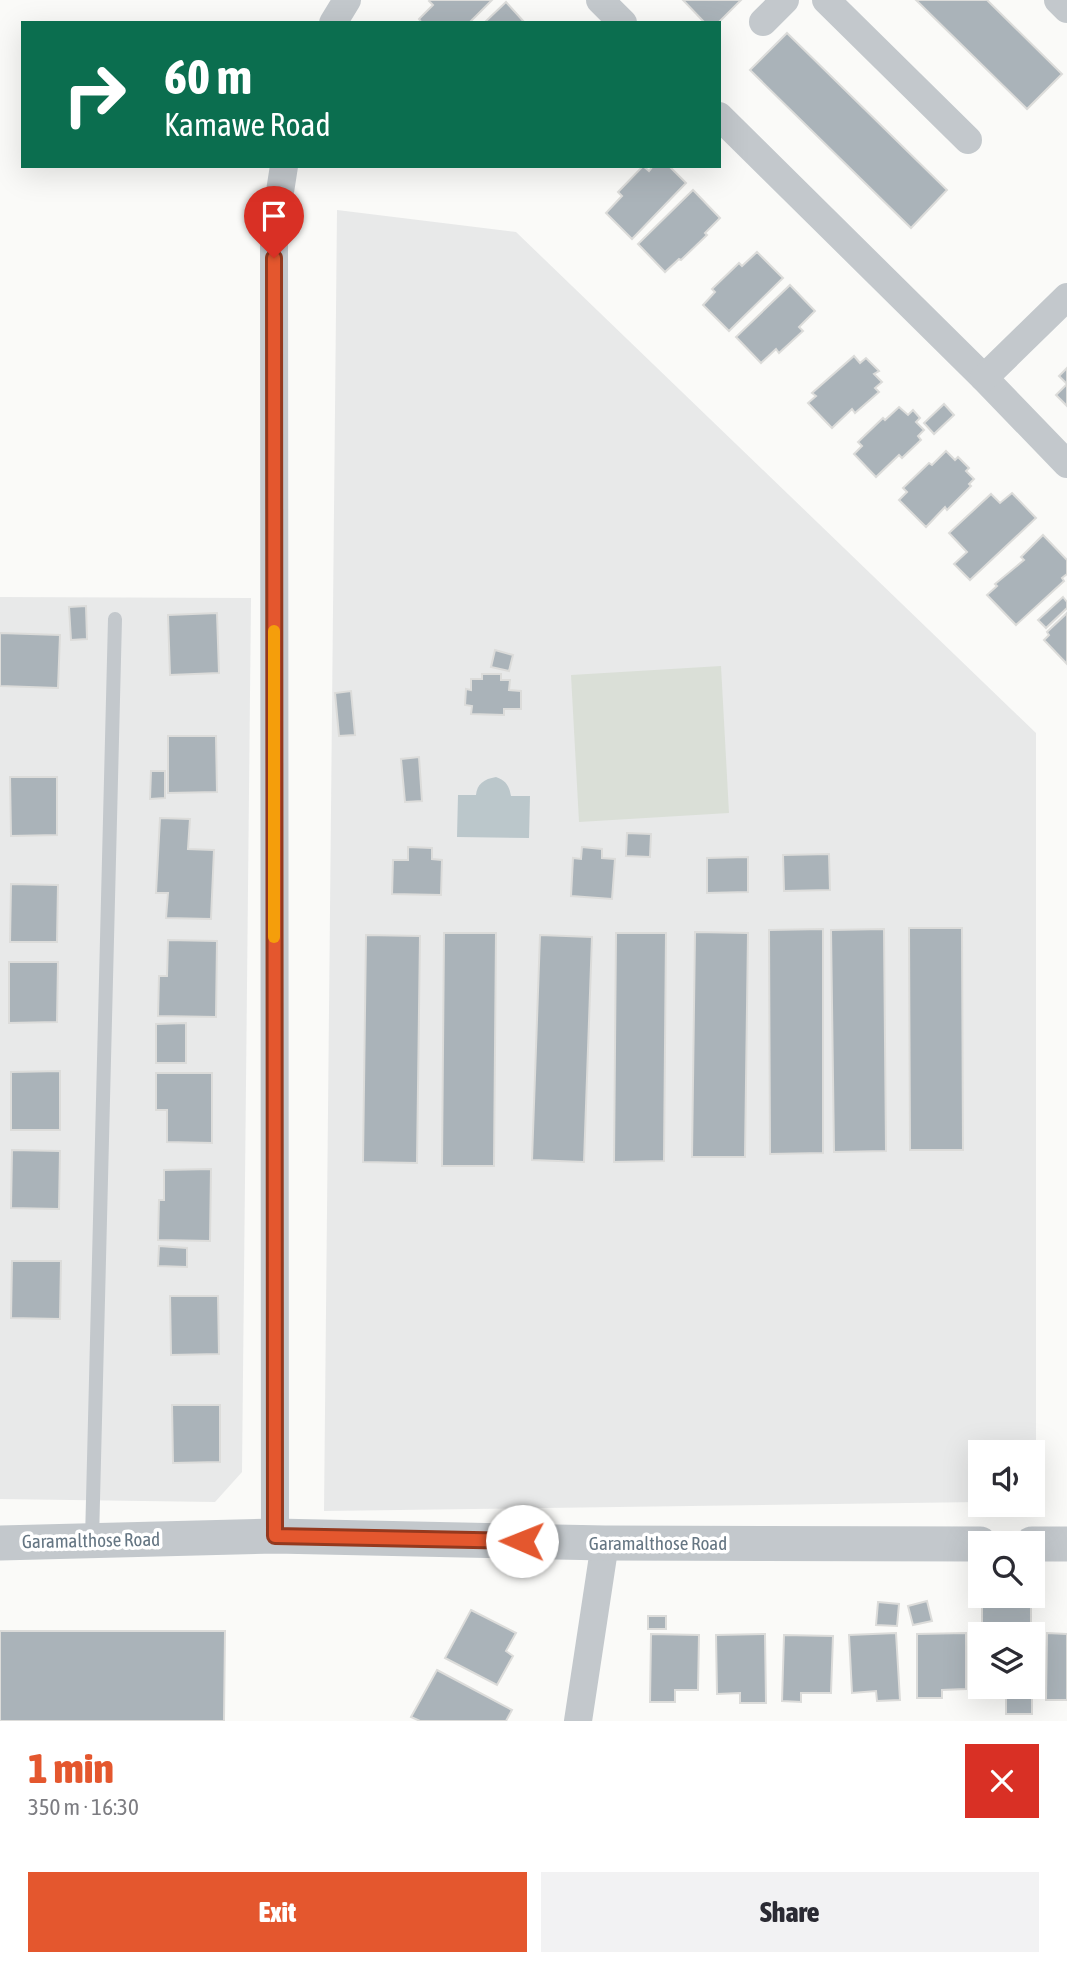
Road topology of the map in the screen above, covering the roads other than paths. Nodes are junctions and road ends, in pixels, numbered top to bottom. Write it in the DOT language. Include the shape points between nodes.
graph roads {
  1 [pos="347,0"];
  2 [pos="600,0"];
  3 [pos="785,0"];
  4 [pos="826,0"];
  5 [pos="1058,0"];
  6 [pos="1067,9"];
  7 [pos="334,21"];
  8 [pos="621,21"];
  9 [pos="763,22"];
  10 [pos="721,118"];
  11 [pos="968,140"];
  12 [pos="284,168"];
  13 [pos="1067,297"];
  14 [pos="984,378"];
  15 [pos="1067,464"];
  16 [pos="115,619"];
  17 [pos="275,1536"];
  18 [pos="92,1540"];
  19 [pos="0,1542"];
  20 [pos="605,1543"];
  21 [pos="968,1544"];
  22 [pos="1045,1544"];
  23 [pos="1067,1545"];
  24 [pos="578,1721"];
  1 -- 7 [label="street"];
  2 -- 8 [label="street"];
  3 -- 9 [label="street"];
  4 -- 11 [label="street"];
  5 -- 6 [label="street"];
  10 -- 14 [label="street"];
  12 -- 17 [label="street" via="274,230"];
  13 -- 14 [label="street"];
  14 -- 15 [label="street"];
  16 -- 18 [label="lane"];
  17 -- 18 [label="street, Garamalthose Road"];
  17 -- 20 [label="street, Garamalthose Road"];
  18 -- 19 [label="street, Garamalthose Road"];
  20 -- 21 [label="street, Garamalthose Road"];
  20 -- 24 [label="street"];
  22 -- 23 [label="street"];
}
